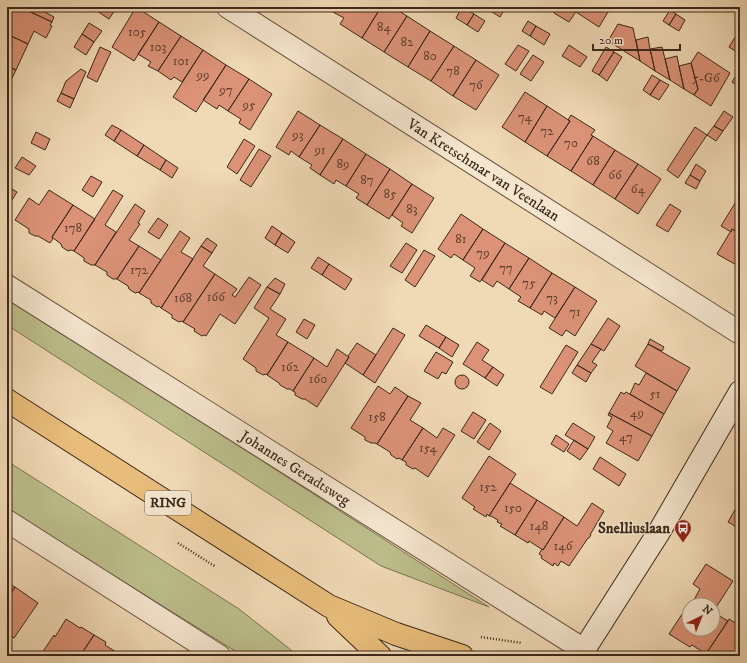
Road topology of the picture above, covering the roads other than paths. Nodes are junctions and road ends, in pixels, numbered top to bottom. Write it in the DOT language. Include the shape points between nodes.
graph roads {
  1 [pos="228,7"];
  2 [pos="7,286"];
  3 [pos="740,333"];
  4 [pos="740,392"];
  5 [pos="7,400"];
  6 [pos="7,521"];
  7 [pos="329,606"];
  8 [pos="582,653"];
  9 [pos="219,656"];
  10 [pos="380,656"];
  11 [pos="462,656"];
  1 -- 3 [label="street, Van Kretschmar van Veenlaan"];
  2 -- 8 [label="street, Johannes Geradtsweg"];
  4 -- 8 [label="street" via="659,532"];
  5 -- 7 [label="main road, RING"];
  6 -- 9 [label="street"];
  7 -- 10 [label="main road, RING"];
  7 -- 11 [label="main road, RING" via="396,634"];
}
